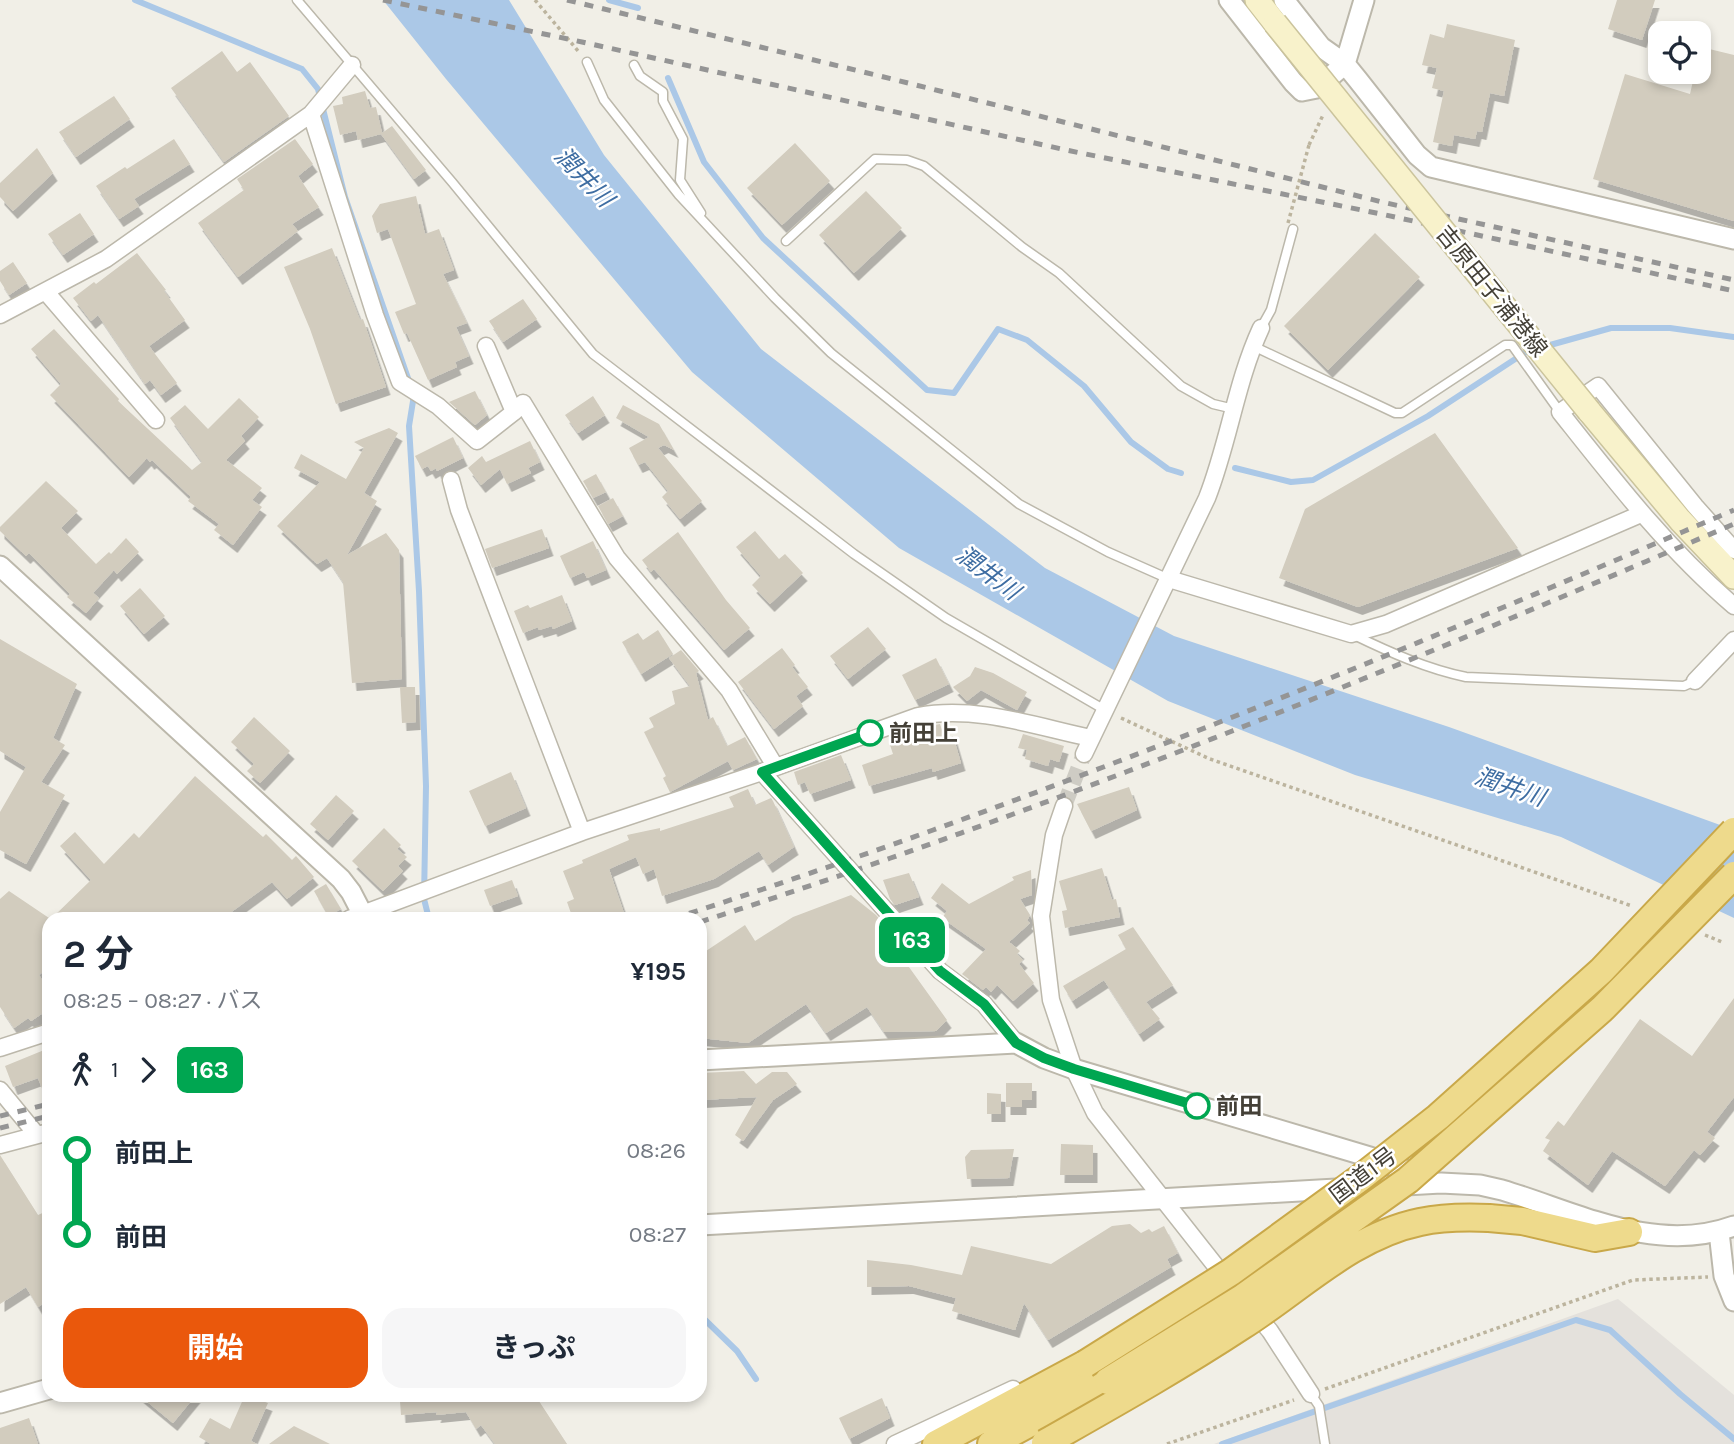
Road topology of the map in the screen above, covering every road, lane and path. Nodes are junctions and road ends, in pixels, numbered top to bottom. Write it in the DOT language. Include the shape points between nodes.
graph roads {
  1 [pos="298,0"];
  2 [pos="535,0"];
  3 [pos="1229,0"];
  4 [pos="1257,0"];
  5 [pos="1284,0"];
  6 [pos="1364,0"];
  7 [pos="587,62"];
  8 [pos="1345,64"];
  9 [pos="352,65"];
  10 [pos="634,65"];
  11 [pos="317,108"];
  12 [pos="1309,145"];
  13 [pos="707,225"];
  14 [pos="1291,226"];
  15 [pos="1734,239"];
  16 [pos="786,242"];
  17 [pos="46,292"];
  18 [pos="0,316"];
  19 [pos="1261,328"];
  20 [pos="486,346"];
  21 [pos="1253,346"];
  22 [pos="1234,409"];
  23 [pos="514,412"];
  24 [pos="1560,412"];
  25 [pos="156,420"];
  26 [pos="451,480"];
  27 [pos="1642,514"];
  28 [pos="1734,551"];
  29 [pos="0,566"];
  30 [pos="1734,577"];
  31 [pos="1170,579"];
  32 [pos="1734,606"];
  33 [pos="1351,634"];
  34 [pos="1734,640"];
  35 [pos="1695,681"];
  36 [pos="1105,710"];
  37 [pos="1091,738"];
  38 [pos="1084,754"];
  39 [pos="769,769"];
  40 [pos="1064,806"];
  41 [pos="1734,831"];
  42 [pos="582,832"];
  43 [pos="1734,875"];
  44 [pos="1636,907"];
  45 [pos="357,912"];
  46 [pos="371,912"];
  47 [pos="1698,932"];
  48 [pos="1722,942"];
  49 [pos="42,1034"];
  50 [pos="1016,1043"];
  51 [pos="0,1048"];
  52 [pos="707,1060"];
  53 [pos="1074,1069"];
  54 [pos="0,1090"];
  55 [pos="42,1133"];
  56 [pos="42,1134"];
  57 [pos="0,1145"];
  58 [pos="1441,1183"];
  59 [pos="1163,1199"];
  60 [pos="707,1225"];
  61 [pos="1727,1229"];
  62 [pos="1629,1232"];
  63 [pos="1222,1274"];
  64 [pos="1724,1276"];
  65 [pos="1734,1301"];
  66 [pos="42,1391"];
  67 [pos="1311,1394"];
  68 [pos="0,1403"];
  69 [pos="1043,1443"];
  70 [pos="895,1444"];
  71 [pos="936,1444"];
  72 [pos="991,1444"];
  73 [pos="1167,1444"];
  74 [pos="1325,1444"];
  1 -- 9 [label="lane"];
  2 -- 7 [label="path"];
  3 -- 8 [label="street" via="1302,91 1317,88"];
  4 -- 30 [label="main road, 吉原田子浦港線, bridge" via="1589,411"];
  5 -- 8 [label="street" via="1321,47"];
  6 -- 8 [label="street"];
  7 -- 13 [label="lane" via="604,100"];
  8 -- 15 [label="street" via="1431,167"];
  9 -- 11 [label="street"];
  9 -- 36 [label="lane" via="593,354 854,554 946,618"];
  10 -- 13 [label="lane" via="640,76 663,92 682,139 680,180"];
  11 -- 17 [label="street" via="106,259"];
  11 -- 23 [label="street" via="375,315 400,382 438,406 477,441"];
  12 -- 14 [label="path, bridge"];
  13 -- 31 [label="lane" via="831,353 1019,504"];
  14 -- 19 [label="lane" via="1271,310"];
  16 -- 22 [label="lane" via="875,159 923,166 1059,273 1181,386 1213,404"];
  17 -- 18 [label="street"];
  17 -- 25 [label="street"];
  19 -- 21 [label="street"];
  20 -- 23 [label="street"];
  21 -- 22 [label="street"];
  21 -- 24 [label="lane" via="1402,413 1505,345 1513,345"];
  22 -- 31 [label="street" via="1213,482"];
  23 -- 39 [label="street" via="523,403 617,558 729,690"];
  24 -- 27 [label="street"];
  24 -- 28 [label="street" via="1598,386"];
  26 -- 42 [label="street"];
  27 -- 32 [label="street"];
  27 -- 33 [label="street" via="1386,624"];
  29 -- 45 [label="street" via="341,879"];
  31 -- 33 [label="street"];
  31 -- 36 [label="street"];
  33 -- 35 [label="lane" via="1466,677 1684,686"];
  34 -- 35 [label="street"];
  36 -- 37 [label="street"];
  36 -- 44 [label="path" via="1210,759"];
  37 -- 38 [label="street"];
  37 -- 39 [label="street" via="996,716 943,711"];
  39 -- 42 [label="street"];
  39 -- 50 [label="street" via="940,971 984,1004"];
  40 -- 53 [label="street" via="1047,868 1041,916 1051,999"];
  41 -- 71 [label="highway, 国道1号, bridge" via="1601,971 1438,1117 1359,1179 1231,1272 1085,1364"];
  42 -- 46 [label="street"];
  43 -- 72 [label="highway, 国道1号, bridge" via="1602,1009 1408,1180 1242,1298 1108,1381"];
  47 -- 48 [label="path"];
  49 -- 51 [label="street"];
  50 -- 52 [label="street"];
  50 -- 53 [label="street"];
  53 -- 58 [label="street" via="1370,1157"];
  53 -- 59 [label="street" via="1095,1113"];
  54 -- 55 [label="street"];
  56 -- 57 [label="street"];
  58 -- 59 [label="street"];
  58 -- 62 [label="street" via="1502,1190"];
  59 -- 60 [label="street"];
  59 -- 63 [label="street"];
  61 -- 62 [label="street" via="1670,1235"];
  61 -- 64 [label="street"];
  62 -- 69 [label="highway, bridge" via="1595,1238 1522,1221 1457,1217 1419,1222 1371,1239 1244,1326"];
  63 -- 67 [label="street" via="1270,1331"];
  63 -- 70 [label="street" via="1066,1364"];
  64 -- 65 [label="street"];
  64 -- 67 [label="path" via="1633,1280"];
  66 -- 68 [label="street"];
  67 -- 73 [label="path"];
  67 -- 74 [label="lane" via="1319,1406"];
}
